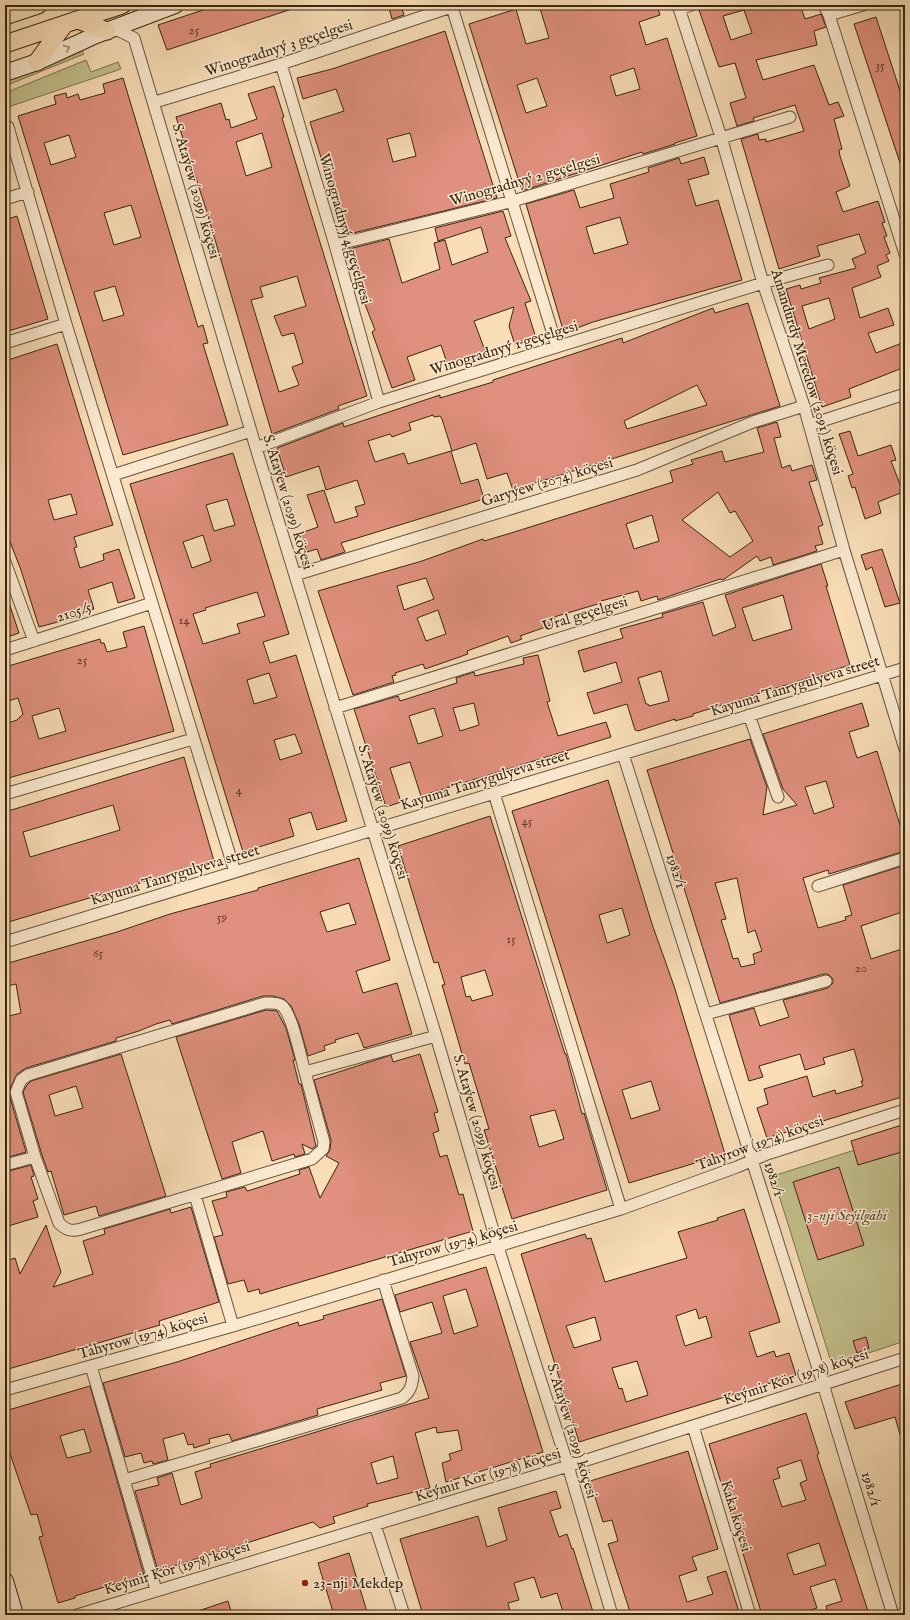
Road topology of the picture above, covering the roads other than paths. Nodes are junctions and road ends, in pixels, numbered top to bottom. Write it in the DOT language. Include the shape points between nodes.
graph roads {
  1 [pos="38,5"];
  2 [pos="122,5"];
  3 [pos="175,5"];
  4 [pos="691,5"];
  5 [pos="863,5"];
  6 [pos="455,6"];
  7 [pos="679,7"];
  8 [pos="827,10"];
  9 [pos="5,16"];
  10 [pos="142,17"];
  11 [pos="71,23"];
  12 [pos="110,30"];
  13 [pos="134,38"];
  14 [pos="5,44"];
  15 [pos="37,62"];
  16 [pos="281,64"];
  17 [pos="5,73"];
  18 [pos="154,102"];
  19 [pos="790,117"];
  20 [pos="8,127"];
  21 [pos="721,137"];
  22 [pos="28,192"];
  23 [pos="5,199"];
  24 [pos="513,201"];
  25 [pos="905,216"];
  26 [pos="894,220"];
  27 [pos="335,245"];
  28 [pos="905,254"];
  29 [pos="828,265"];
  30 [pos="762,283"];
  31 [pos="66,324"];
  32 [pos="5,343"];
  33 [pos="557,347"];
  34 [pos="905,394"];
  35 [pos="379,402"];
  36 [pos="804,406"];
  37 [pos="809,425"];
  38 [pos="251,431"];
  39 [pos="256,448"];
  40 [pos="113,475"];
  41 [pos="844,550"];
  42 [pos="5,562"];
  43 [pos="295,575"];
  44 [pos="152,603"];
  45 [pos="34,641"];
  46 [pos="5,650"];
  47 [pos="905,668"];
  48 [pos="882,674"];
  49 [pos="335,708"];
  50 [pos="749,715"];
  51 [pos="193,739"];
  52 [pos="905,749"];
  53 [pos="623,754"];
  54 [pos="494,793"];
  55 [pos="5,794"];
  56 [pos="778,797"];
  57 [pos="373,831"];
  58 [pos="905,858"];
  59 [pos="235,872"];
  60 [pos="818,886"];
  61 [pos="5,942"];
  62 [pos="826,981"];
  63 [pos="706,1014"];
  64 [pos="436,1036"];
  65 [pos="305,1072"];
  66 [pos="905,1110"];
  67 [pos="35,1156"];
  68 [pos="752,1160"];
  69 [pos="5,1165"];
  70 [pos="195,1195"];
  71 [pos="621,1209"];
  72 [pos="498,1247"];
  73 [pos="384,1280"];
  74 [pos="233,1326"];
  75 [pos="905,1358"];
  76 [pos="91,1366"];
  77 [pos="823,1384"];
  78 [pos="5,1390"];
  79 [pos="693,1426"];
  80 [pos="568,1466"];
  81 [pos="124,1480"];
  82 [pos="375,1525"];
  83 [pos="5,1581"];
  84 [pos="156,1590"];
  85 [pos="15,1615"];
  86 [pos="77,1615"];
  87 [pos="404,1615"];
  88 [pos="612,1615"];
  89 [pos="750,1615"];
  90 [pos="893,1615"];
  1 -- 9 [label="main road"];
  2 -- 11 [label="main road"];
  3 -- 10 [label="street"];
  4 -- 7 [label="street"];
  5 -- 8 [label="street"];
  6 -- 16 [label="street, Winogradnyý 3 geçelgesi"];
  6 -- 24 [label="street"];
  7 -- 21 [label="street, Amandurdy Meredow (2091) köçesi"];
  8 -- 26 [label="street"];
  10 -- 12 [label="street"];
  10 -- 13 [label="street"];
  11 -- 12 [label="main road"];
  11 -- 14 [label="main road"];
  11 -- 15 [label="main road"];
  12 -- 13 [label="street"];
  15 -- 12 [label="street, one-way"];
  13 -- 18 [label="street, S. Ataýew (2099) köçesi"];
  15 -- 17 [label="street"];
  16 -- 18 [label="street, Winogradnyý 3 geçelgesi"];
  16 -- 27 [label="street, Winogradnyý 4 geçelgesi"];
  18 -- 38 [label="street, S. Ataýew (2099) köçesi"];
  19 -- 21 [label="street, Winogradnyý 2 geçelgesi"];
  20 -- 22 [label="street"];
  21 -- 24 [label="street, Winogradnyý 2 geçelgesi"];
  21 -- 30 [label="street, Amandurdy Meredow (2091) köçesi"];
  22 -- 23 [label="street"];
  22 -- 31 [label="street"];
  24 -- 27 [label="street, Winogradnyý 2 geçelgesi"];
  24 -- 33 [label="street"];
  25 -- 26 [label="street"];
  26 -- 28 [label="street"];
  27 -- 35 [label="street, Winogradnyý 4 geçelgesi"];
  29 -- 30 [label="street, Winogradnyý 1 geçelgesi"];
  30 -- 33 [label="street, Winogradnyý 1 geçelgesi"];
  30 -- 36 [label="street, Amandurdy Meredow (2091) köçesi"];
  31 -- 32 [label="street"];
  31 -- 40 [label="street"];
  33 -- 35 [label="street, Winogradnyý 1 geçelgesi"];
  34 -- 37 [label="street"];
  35 -- 39 [label="street, Winogradnyý 1 geçelgesi"];
  36 -- 37 [label="street, Amandurdy Meredow (2091) köçesi"];
  36 -- 43 [label="street, Garyýew (2074) köçesi" via="753,422 637,470"];
  37 -- 41 [label="street, Amandurdy Meredow (2091) köçesi"];
  38 -- 39 [label="street, S. Ataýew (2099) köçesi"];
  38 -- 40 [label="street"];
  39 -- 43 [label="street, S. Ataýew (2099) köçesi"];
  40 -- 44 [label="street"];
  41 -- 48 [label="street, Amandurdy Meredow (2091) köçesi"];
  41 -- 49 [label="street, Ural geçelgesi"];
  42 -- 45 [label="street"];
  43 -- 49 [label="street, S. Ataýew (2099) köçesi"];
  44 -- 45 [label="street, 2105/5"];
  44 -- 51 [label="street"];
  45 -- 46 [label="street, 2105/5"];
  47 -- 48 [label="street, Kayuma Tanrygulyeva street"];
  48 -- 50 [label="street, Kayuma Tanrygulyeva street"];
  48 -- 52 [label="street, Amandurdy Meredow (2091) köçesi"];
  49 -- 57 [label="street, S. Ataýew (2099) köçesi"];
  50 -- 53 [label="street, Kayuma Tanrygulyeva street"];
  50 -- 56 [label="street"];
  51 -- 55 [label="street"];
  51 -- 59 [label="street"];
  53 -- 54 [label="street, Kayuma Tanrygulyeva street"];
  53 -- 63 [label="street, 1982/1"];
  54 -- 57 [label="street, Kayuma Tanrygulyeva street"];
  54 -- 71 [label="street"];
  57 -- 59 [label="street, Kayuma Tanrygulyeva street"];
  57 -- 64 [label="street, S. Ataýew (2099) köçesi"];
  58 -- 60 [label="street"];
  59 -- 61 [label="street, Kayuma Tanrygulyeva street"];
  62 -- 63 [label="street"];
  63 -- 68 [label="street, 1982/1"];
  64 -- 65 [label="street"];
  64 -- 72 [label="street, S. Ataýew (2099) köçesi"];
  65 -- 67 [label="street" via="288,1015 280,1004 273,1003 28,1075 21,1080 16,1092"];
  65 -- 70 [label="street" via="323,1135 323,1149 318,1155"];
  66 -- 68 [label="street, Tahyrow (1974) köçesi"];
  67 -- 69 [label="street"];
  67 -- 70 [label="street" via="56,1219 65,1229 73,1231"];
  68 -- 71 [label="street, Tahyrow (1974) köçesi"];
  68 -- 77 [label="street, 1982/1"];
  70 -- 74 [label="street"];
  71 -- 72 [label="street, Tahyrow (1974) köçesi"];
  72 -- 73 [label="street, Tahyrow (1974) köçesi"];
  72 -- 80 [label="street, S. Ataýew (2099) köçesi"];
  73 -- 74 [label="street, Tahyrow (1974) köçesi"];
  73 -- 81 [label="street" via="413,1376 412,1386 402,1398"];
  74 -- 76 [label="street, Tahyrow (1974) köçesi"];
  75 -- 77 [label="street, Keýmir Kör (1978) köçesi"];
  76 -- 78 [label="street, Tahyrow (1974) köçesi"];
  76 -- 81 [label="street"];
  77 -- 79 [label="street, Keýmir Kör (1978) köçesi"];
  77 -- 90 [label="street, 1982/1"];
  79 -- 80 [label="street, Keýmir Kör (1978) köçesi"];
  79 -- 89 [label="street, Kaka köçesi"];
  80 -- 82 [label="street, Keýmir Kör (1978) köçesi"];
  80 -- 88 [label="street, S. Ataýew (2099) köçesi"];
  81 -- 84 [label="street"];
  82 -- 84 [label="street, Keýmir Kör (1978) köçesi"];
  82 -- 87 [label="street"];
  83 -- 85 [label="street"];
  84 -- 86 [label="street, Keýmir Kör (1978) köçesi"];
}
